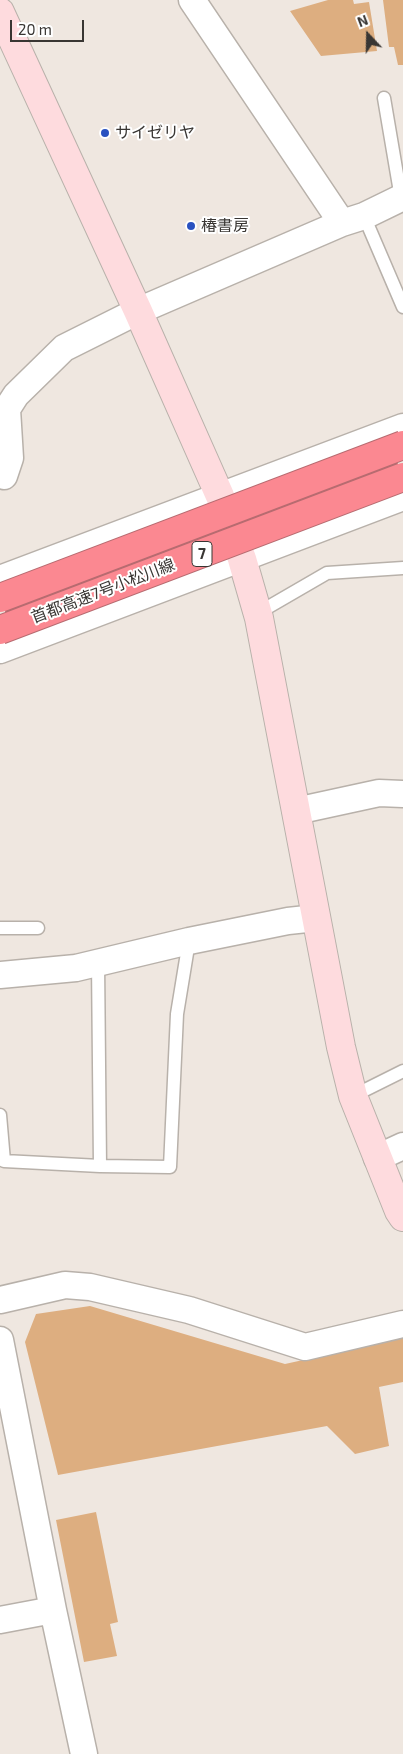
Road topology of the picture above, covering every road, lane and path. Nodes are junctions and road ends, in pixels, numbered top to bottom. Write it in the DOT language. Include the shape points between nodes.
graph roads {
  1 [pos="192,0"];
  2 [pos="0,12"];
  3 [pos="384,98"];
  4 [pos="402,197"];
  5 [pos="353,220"];
  6 [pos="403,308"];
  7 [pos="138,311"];
  8 [pos="3,412"];
  9 [pos="403,427"];
  10 [pos="403,445"];
  11 [pos="1,475"];
  12 [pos="403,477"];
  13 [pos="220,496"];
  14 [pos="403,497"];
  15 [pos="242,559"];
  16 [pos="403,568"];
  17 [pos="0,578"];
  18 [pos="0,598"];
  19 [pos="258,613"];
  20 [pos="0,630"];
  21 [pos="0,650"];
  22 [pos="403,794"];
  23 [pos="296,810"];
  24 [pos="316,918"];
  25 [pos="0,928"];
  26 [pos="38,928"];
  27 [pos="189,941"];
  28 [pos="98,962"];
  29 [pos="0,975"];
  30 [pos="403,1071"];
  31 [pos="353,1096"];
  32 [pos="0,1115"];
  33 [pos="403,1146"];
  34 [pos="377,1158"];
  35 [pos="100,1166"];
  36 [pos="403,1217"];
  37 [pos="0,1300"];
  38 [pos="403,1324"];
  39 [pos="0,1340"];
  40 [pos="53,1610"];
  41 [pos="0,1620"];
  42 [pos="84,1754"];
  1 -- 5 [label="street"];
  2 -- 7 [label="street"];
  3 -- 4 [label="lane"];
  4 -- 5 [label="street"];
  5 -- 6 [label="lane"];
  5 -- 7 [label="street"];
  7 -- 8 [label="street" via="64,348"];
  7 -- 13 [label="street"];
  8 -- 11 [label="street" via="10,458"];
  9 -- 13 [label="street"];
  10 -- 18 [label="highway, 首都高速7号小松川線 / 7, bridge"];
  12 -- 20 [label="highway, 首都高速7号小松川線 / 7, bridge"];
  13 -- 15 [label="street"];
  13 -- 17 [label="street"];
  14 -- 15 [label="street"];
  15 -- 19 [label="street"];
  15 -- 21 [label="street"];
  16 -- 19 [label="lane" via="327,573"];
  19 -- 23 [label="street"];
  22 -- 23 [label="street" via="379,793"];
  23 -- 24 [label="street"];
  24 -- 27 [label="street"];
  24 -- 31 [label="street"];
  25 -- 26 [label="lane"];
  27 -- 28 [label="street"];
  27 -- 35 [label="lane" via="177,1014 170,1167"];
  28 -- 29 [label="street" via="76,968"];
  28 -- 35 [label="lane"];
  30 -- 31 [label="lane"];
  31 -- 34 [label="street"];
  32 -- 35 [label="lane" via="4,1161"];
  33 -- 34 [label="street"];
  34 -- 36 [label="street"];
  37 -- 38 [label="street" via="65,1285 90,1287 189,1310 305,1348"];
  39 -- 40 [label="street"];
  40 -- 41 [label="street"];
  40 -- 42 [label="street"];
}
